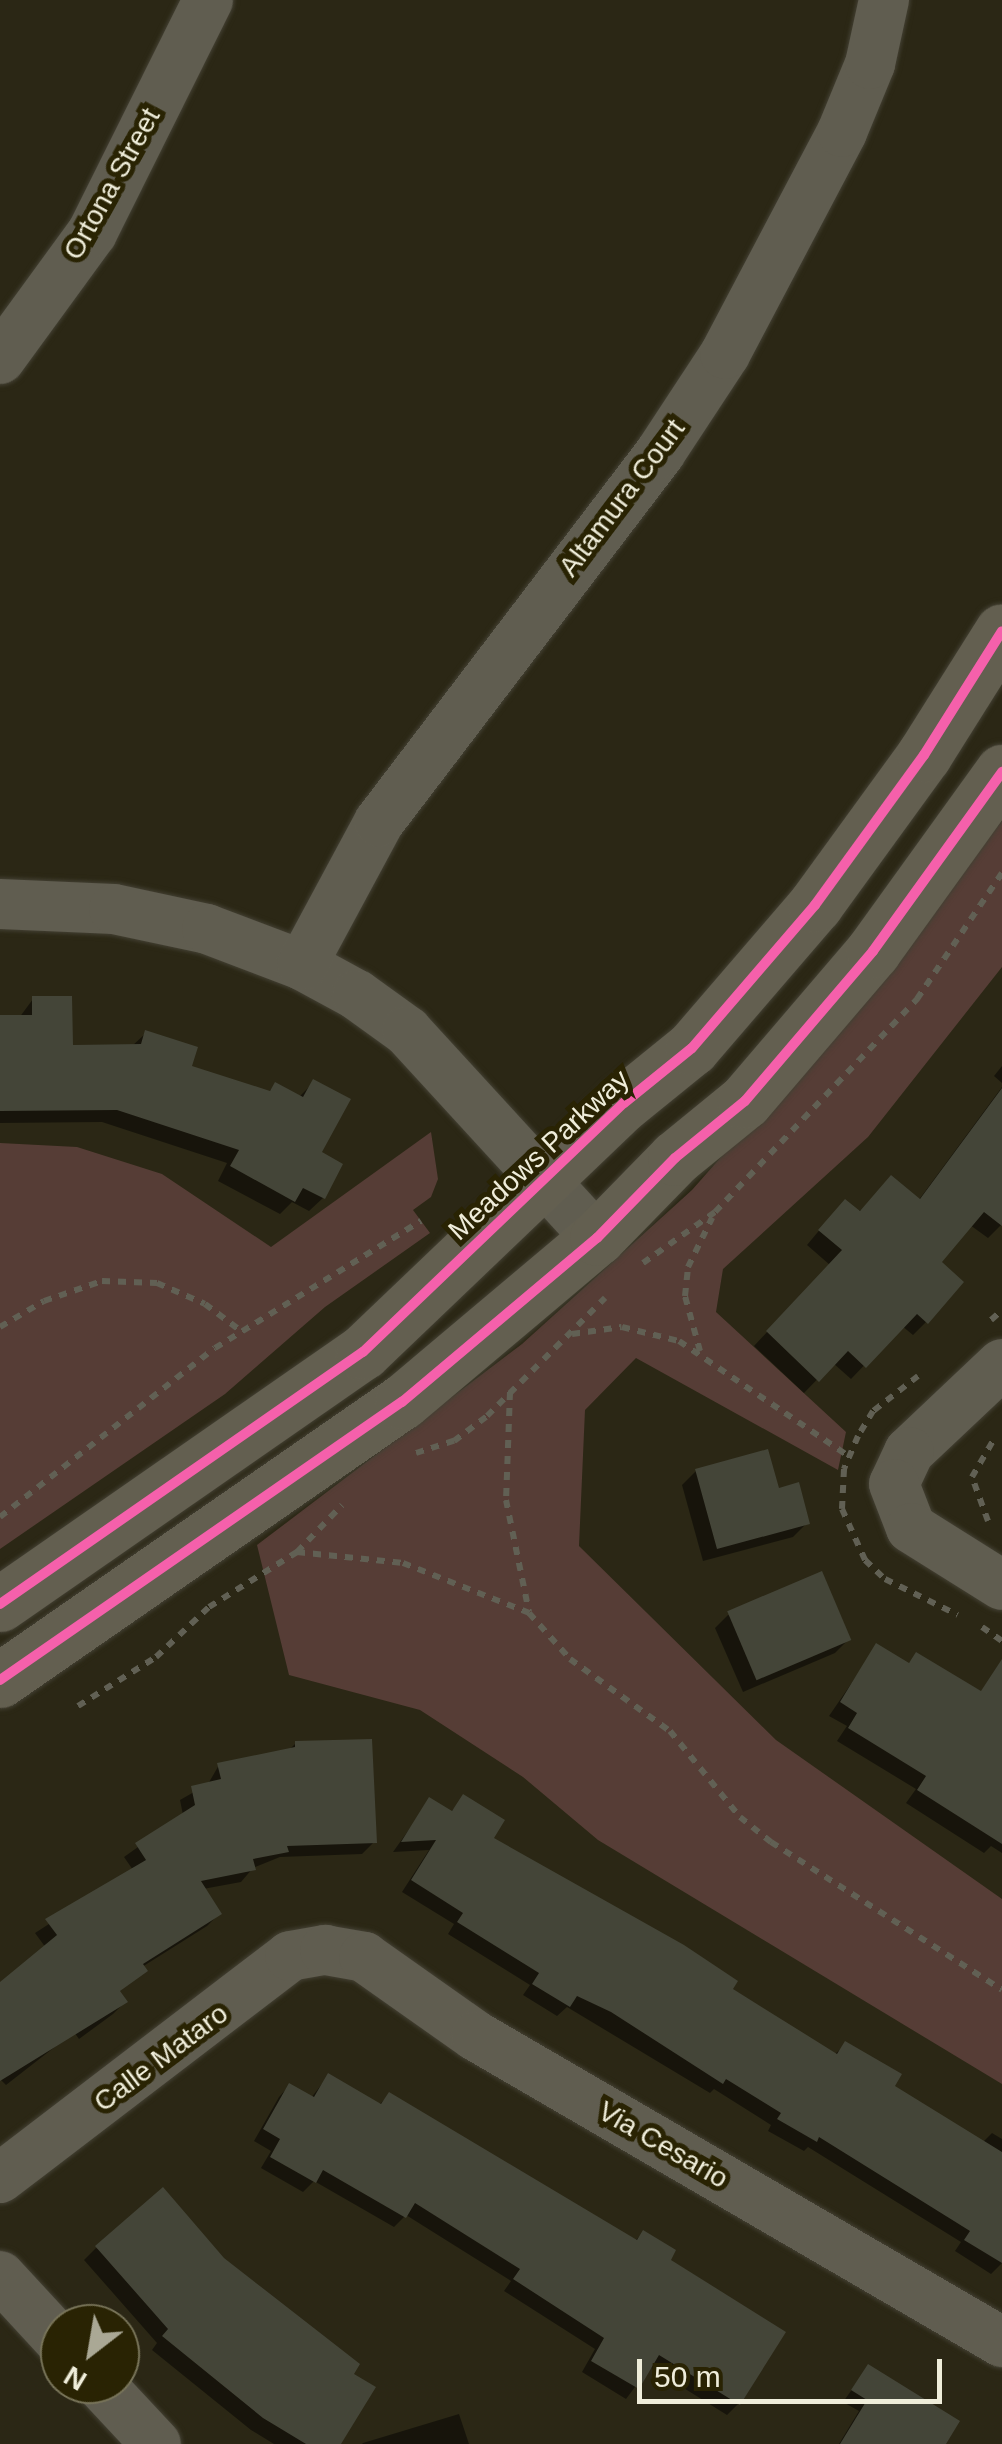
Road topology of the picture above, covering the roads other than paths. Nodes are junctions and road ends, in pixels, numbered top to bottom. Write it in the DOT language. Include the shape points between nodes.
graph roads {
  1 [pos="884,0"];
  2 [pos="198,4"];
  3 [pos="0,359"];
  4 [pos="1002,632"];
  5 [pos="1002,772"];
  6 [pos="0,904"];
  7 [pos="302,965"];
  8 [pos="540,1183"];
  9 [pos="596,1238"];
  10 [pos="1002,1364"];
  11 [pos="1002,1585"];
  12 [pos="0,1604"];
  13 [pos="0,1680"];
  14 [pos="325,1950"];
  15 [pos="0,2178"];
  16 [pos="0,2276"];
  17 [pos="40,2319"];
  18 [pos="1002,2342"];
  19 [pos="119,2404"];
  20 [pos="156,2444"];
  1 -- 7 [label="street, Altamura Court" via="870,64 842,132 725,354 660,453 380,822"];
  2 -- 3 [label="street, Ortona Street" via="92,234"];
  4 -- 8 [label="main road, Meadows Parkway" via="924,755 815,904 692,1048"];
  5 -- 9 [label="main road" via="874,951 745,1101 675,1158"];
  6 -- 7 [label="street" via="114,910 207,929"];
  7 -- 8 [label="street" via="407,1031"];
  8 -- 9 [label="street"];
  8 -- 12 [label="main road, Meadows Parkway" via="363,1352"];
  9 -- 13 [label="main road" via="402,1402"];
  10 -- 11 [label="street" via="909,1452 894,1484 911,1528"];
  14 -- 15 [label="street, Calle Mataro" via="290,1956"];
  14 -- 18 [label="street, Via Cesario" via="364,1958 476,2036"];
  16 -- 17 [label="street"];
  19 -- 20 [label="street"];
}
